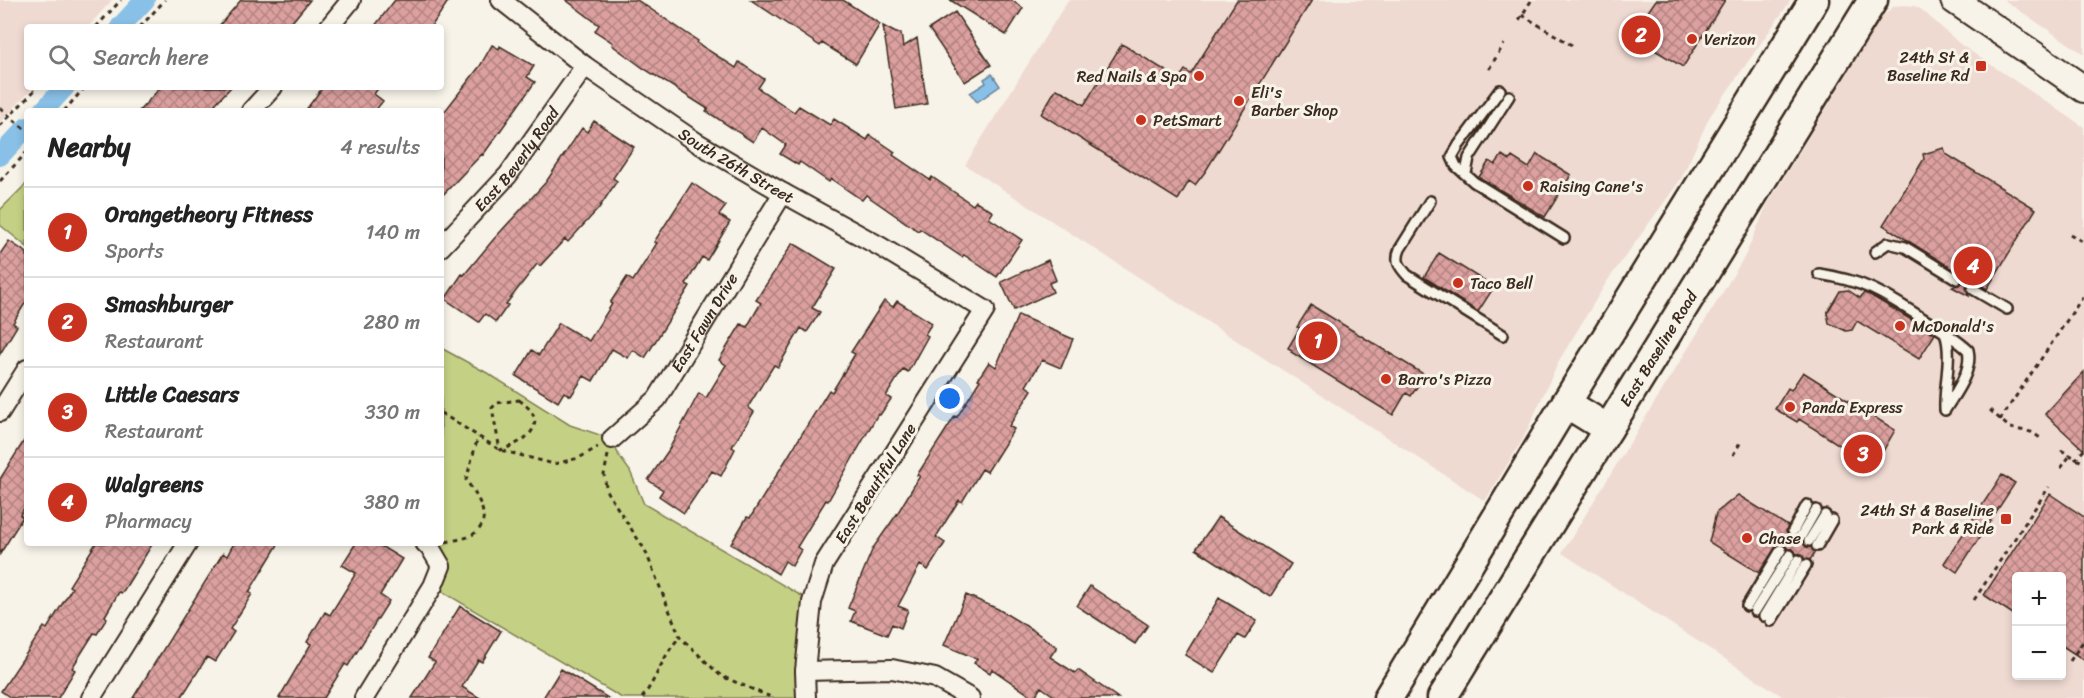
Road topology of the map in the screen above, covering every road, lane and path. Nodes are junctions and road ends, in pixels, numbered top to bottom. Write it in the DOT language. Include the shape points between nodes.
graph roads {
  1 [pos="121,0"];
  2 [pos="165,0"];
  3 [pos="351,0"];
  4 [pos="501,0"];
  5 [pos="1814,0"];
  6 [pos="1873,0"];
  7 [pos="1954,0"];
  8 [pos="1531,1"];
  9 [pos="1522,15"];
  10 [pos="1519,20"];
  11 [pos="99,24"];
  12 [pos="143,24"];
  13 [pos="331,24"];
  14 [pos="1504,44"];
  15 [pos="1575,47"];
  16 [pos="585,66"];
  17 [pos="1489,69"];
  18 [pos="2084,89"];
  19 [pos="35,90"];
  20 [pos="82,90"];
  21 [pos="270,90"];
  22 [pos="1500,90"];
  23 [pos="1509,96"];
  24 [pos="0,108"];
  25 [pos="67,108"];
  26 [pos="254,108"];
  27 [pos="10,116"];
  28 [pos="0,126"];
  29 [pos="24,128"];
  30 [pos="24,155"];
  31 [pos="1466,173"];
  32 [pos="0,181"];
  33 [pos="783,194"];
  34 [pos="1430,201"];
  35 [pos="2070,234"];
  36 [pos="1564,238"];
  37 [pos="2083,242"];
  38 [pos="444,244"];
  39 [pos="1875,252"];
  40 [pos="1819,274"];
  41 [pos="1957,279"];
  42 [pos="1973,289"];
  43 [pos="2084,295"];
  44 [pos="2007,309"];
  45 [pos="985,310"];
  46 [pos="1945,332"];
  47 [pos="1503,335"];
  48 [pos="24,374"];
  49 [pos="1566,404"];
  50 [pos="1990,410"];
  51 [pos="0,412"];
  52 [pos="444,415"];
  53 [pos="2000,420"];
  54 [pos="1608,429"];
  55 [pos="478,437"];
  56 [pos="612,439"];
  57 [pos="2042,439"];
  58 [pos="1742,440"];
  59 [pos="500,450"];
  60 [pos="2061,450"];
  61 [pos="2084,450"];
  62 [pos="1733,454"];
  63 [pos="2069,457"];
  64 [pos="2075,460"];
  65 [pos="2084,463"];
  66 [pos="2061,468"];
  67 [pos="2049,487"];
  68 [pos="1820,513"];
  69 [pos="444,543"];
  70 [pos="186,546"];
  71 [pos="428,546"];
  72 [pos="1794,557"];
  73 [pos="1974,600"];
  74 [pos="680,637"];
  75 [pos="2084,640"];
  76 [pos="2070,662"];
  77 [pos="805,671"];
  78 [pos="91,698"];
  79 [pos="364,698"];
  80 [pos="642,698"];
  81 [pos="773,698"];
  82 [pos="806,698"];
  83 [pos="970,698"];
  84 [pos="1388,698"];
  85 [pos="1442,698"];
  1 -- 11 [label="path"];
  2 -- 12 [label="path"];
  3 -- 13 [label="street"];
  4 -- 16 [label="street, South 26th Street"];
  5 -- 49 [label="main road"];
  6 -- 54 [label="main road, East Baseline Road"];
  7 -- 18 [label="main road"];
  8 -- 9 [label="path"];
  9 -- 10 [label="path"];
  9 -- 15 [label="path"];
  14 -- 17 [label="path"];
  16 -- 33 [label="street, South 26th Street" via="696,142"];
  16 -- 38 [label="street, East Beverly Road" via="508,175"];
  19 -- 27 [label="path"];
  20 -- 25 [label="path"];
  21 -- 26 [label="street"];
  22 -- 31 [label="lane" via="1452,157 1455,166"];
  23 -- 31 [label="lane" via="1469,158"];
  24 -- 27 [label="path"];
  27 -- 28 [label="path"];
  27 -- 29 [label="path"];
  30 -- 32 [label="path"];
  31 -- 36 [label="lane"];
  33 -- 45 [label="street, South 26th Street"];
  33 -- 56 [label="street, East Fawn Drive" via="657,399"];
  34 -- 47 [label="lane" via="1400,249 1398,264 1407,275"];
  35 -- 37 [label="path"];
  39 -- 41 [label="lane" via="1888,243 1905,248"];
  40 -- 46 [label="lane" via="1877,289"];
  42 -- 44 [label="lane"];
  43 -- 53 [label="path"];
  45 -- 77 [label="street, East Beautiful Lane" via="824,564 812,602"];
  46 -- 46 [label="lane" via="1960,342 1969,356 1961,383 1945,410 1949,356"];
  48 -- 51 [label="street"];
  49 -- 54 [label="main road"];
  49 -- 84 [label="main road"];
  50 -- 53 [label="path"];
  52 -- 55 [label="path"];
  53 -- 57 [label="path" via="2010,428 2031,432"];
  54 -- 85 [label="main road, East Baseline Road"];
  55 -- 59 [label="path"];
  55 -- 69 [label="path" via="466,480 484,510 483,522 469,537"];
  56 -- 59 [label="path" via="579,458 554,464"];
  56 -- 74 [label="path" via="604,475 607,492 645,550"];
  58 -- 62 [label="path"];
  59 -- 59 [label="path" via="516,445 534,429 528,407 519,400 497,403 492,408"];
  60 -- 63 [label="path"];
  61 -- 64 [label="path"];
  63 -- 64 [label="path"];
  63 -- 66 [label="path"];
  64 -- 65 [label="path"];
  67 -- 73 [label="path"];
  68 -- 68 [label="lane" via="1805,539"];
  70 -- 78 [label="street"];
  71 -- 79 [label="street" via="441,566"];
  72 -- 72 [label="lane" via="1759,614"];
  74 -- 80 [label="path"];
  74 -- 81 [label="path" via="721,676"];
  75 -- 76 [label="path"];
  77 -- 82 [label="street, East Beautiful Lane"];
  77 -- 83 [label="street" via="892,669 935,678"];
}
